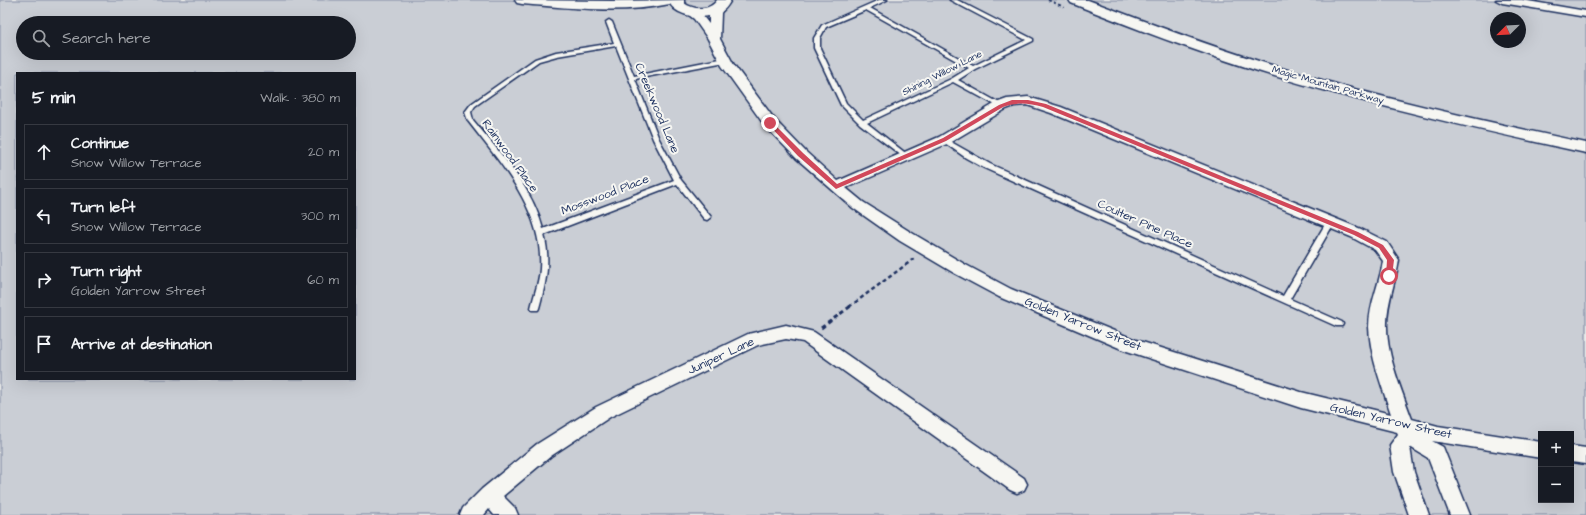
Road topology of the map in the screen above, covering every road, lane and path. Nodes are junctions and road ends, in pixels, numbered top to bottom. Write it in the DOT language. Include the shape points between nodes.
graph roads {
  1 [pos="522,0"];
  2 [pos="668,0"];
  3 [pos="884,0"];
  4 [pos="953,0"];
  5 [pos="1076,0"];
  6 [pos="1103,0"];
  7 [pos="1502,0"];
  8 [pos="724,3"];
  9 [pos="628,6"];
  10 [pos="684,7"];
  11 [pos="866,8"];
  12 [pos="1586,14"];
  13 [pos="609,22"];
  14 [pos="714,39"];
  15 [pos="618,44"];
  16 [pos="725,60"];
  17 [pos="973,68"];
  18 [pos="632,78"];
  19 [pos="953,80"];
  20 [pos="1001,106"];
  21 [pos="862,123"];
  22 [pos="1586,135"];
  23 [pos="944,140"];
  24 [pos="1586,148"];
  25 [pos="906,156"];
  26 [pos="678,180"];
  27 [pos="836,187"];
  28 [pos="707,217"];
  29 [pos="1330,222"];
  30 [pos="541,233"];
  31 [pos="926,249"];
  32 [pos="1285,300"];
  33 [pos="535,308"];
  34 [pos="1339,324"];
  35 [pos="808,337"];
  36 [pos="1406,431"];
  37 [pos="1538,450"];
  38 [pos="1574,454"];
  39 [pos="1586,456"];
  40 [pos="1017,484"];
  41 [pos="489,495"];
  42 [pos="470,515"];
  43 [pos="508,515"];
  44 [pos="1419,515"];
  45 [pos="1460,515"];
  1 -- 9 [label="street"];
  2 -- 9 [label="street"];
  3 -- 11 [label="lane"];
  4 -- 17 [label="lane, Shining Willow Lane" via="1031,40"];
  5 -- 24 [label="street, Magic Mountain Parkway" via="1170,36 1322,85 1474,124"];
  6 -- 22 [label="street, Magic Mountain Parkway" via="1209,39 1363,85 1455,108"];
  7 -- 12 [label="street"];
  8 -- 10 [label="street" via="705,12"];
  8 -- 14 [label="street, Golden Yarrow Street" via="715,13"];
  9 -- 10 [label="street"];
  10 -- 14 [label="street, Golden Yarrow Street" via="698,17"];
  11 -- 17 [label="lane"];
  11 -- 21 [label="lane" via="824,26 816,38 843,104"];
  13 -- 15 [label="lane, Creekwood Lane"];
  14 -- 16 [label="street, Golden Yarrow Street"];
  15 -- 18 [label="lane, Creekwood Lane"];
  15 -- 30 [label="lane, Rainwood Place" via="556,54 537,60 473,105 468,112 470,120 529,200"];
  16 -- 18 [label="lane"];
  16 -- 27 [label="street, Golden Yarrow Street" via="770,123 800,155"];
  17 -- 19 [label="lane, Shining Willow Lane"];
  18 -- 26 [label="lane, Creekwood Lane" via="656,139"];
  19 -- 20 [label="lane"];
  19 -- 21 [label="lane, Shining Willow Lane"];
  20 -- 23 [label="street"];
  20 -- 29 [label="street" via="1028,101 1044,106"];
  21 -- 25 [label="lane"];
  23 -- 25 [label="street"];
  23 -- 32 [label="lane, Coulter Pine Place" via="987,166"];
  25 -- 27 [label="street"];
  26 -- 28 [label="lane, Creekwood Lane"];
  26 -- 30 [label="lane, Mosswood Place"];
  27 -- 31 [label="street, Golden Yarrow Street" via="858,205"];
  29 -- 32 [label="lane"];
  29 -- 36 [label="street" via="1381,246 1391,260 1378,327 1385,370"];
  30 -- 33 [label="lane, Rainwood Place" via="544,263 542,284"];
  31 -- 35 [label="path"];
  31 -- 36 [label="street, Golden Yarrow Street" via="1005,293 1130,345"];
  32 -- 34 [label="lane, Coulter Pine Place"];
  35 -- 40 [label="street, Juniper Lane"];
  35 -- 41 [label="street, Juniper Lane" via="786,332 754,339 603,412 544,450"];
  36 -- 37 [label="street, Golden Yarrow Street"];
  36 -- 44 [label="street" via="1400,445 1404,472"];
  36 -- 45 [label="street" via="1436,453"];
  38 -- 39 [label="street"];
  41 -- 42 [label="street, Juniper Lane"];
  41 -- 43 [label="street"];
}
